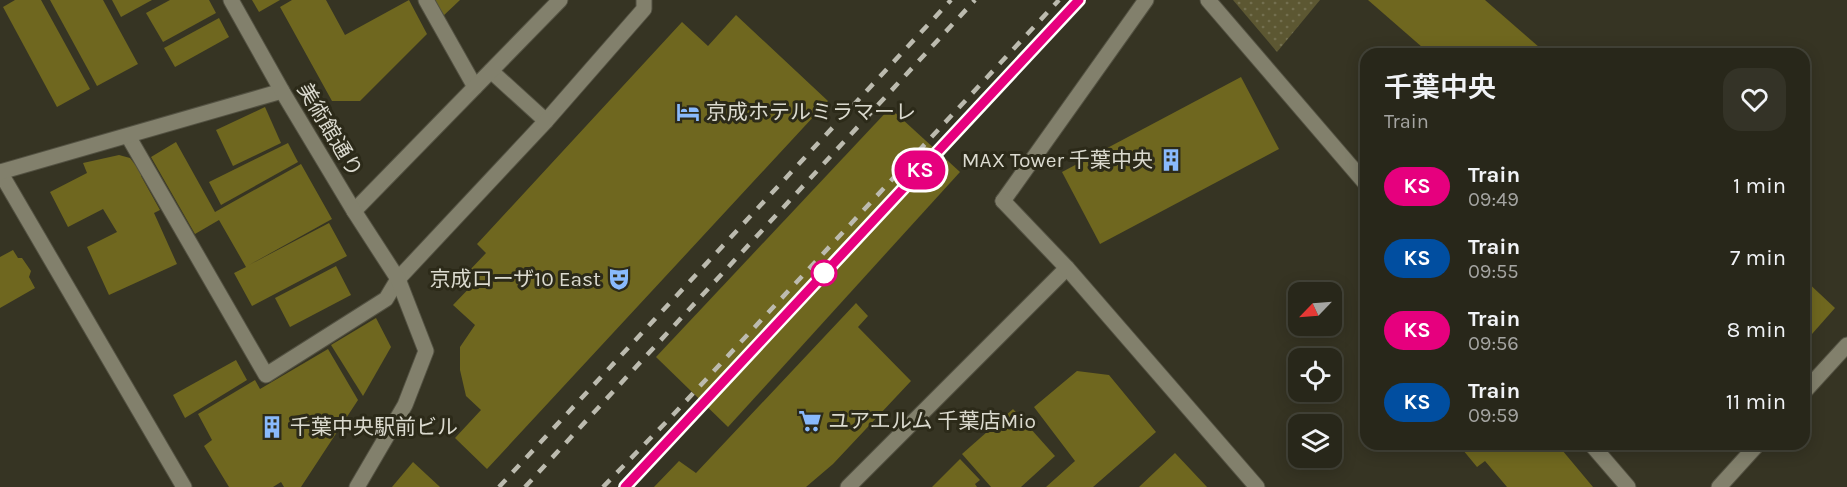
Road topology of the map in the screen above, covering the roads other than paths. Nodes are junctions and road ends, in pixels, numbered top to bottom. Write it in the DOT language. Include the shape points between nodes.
graph roads {
  1 [pos="231,0"];
  2 [pos="426,0"];
  3 [pos="560,0"];
  4 [pos="644,0"];
  5 [pos="1146,0"];
  6 [pos="1208,0"];
  7 [pos="491,70"];
  8 [pos="475,87"];
  9 [pos="282,91"];
  10 [pos="546,121"];
  11 [pos="128,136"];
  12 [pos="0,172"];
  13 [pos="1360,177"];
  14 [pos="354,211"];
  15 [pos="1067,268"];
  16 [pos="398,279"];
  17 [pos="1846,349"];
  18 [pos="1810,386"];
  19 [pos="1596,450"];
  20 [pos="1753,450"];
  21 [pos="184,487"];
  22 [pos="357,487"];
  23 [pos="849,487"];
  24 [pos="1257,487"];
  25 [pos="1628,487"];
  26 [pos="1719,487"];
  1 -- 9 [label="street, 美術館通り"];
  2 -- 8 [label="street"];
  3 -- 7 [label="street"];
  4 -- 10 [label="street" via="644,9"];
  5 -- 15 [label="street" via="1003,201"];
  6 -- 13 [label="street"];
  7 -- 8 [label="street"];
  7 -- 10 [label="street"];
  8 -- 14 [label="street"];
  9 -- 11 [label="street"];
  9 -- 14 [label="street, 美術館通り"];
  10 -- 16 [label="street"];
  11 -- 12 [label="street"];
  11 -- 16 [label="street" via="266,375 386,299"];
  12 -- 21 [label="street"];
  14 -- 16 [label="street, 美術館通り"];
  15 -- 23 [label="street"];
  15 -- 24 [label="street"];
  16 -- 22 [label="street, 美術館通り" via="426,351 405,405"];
  17 -- 18 [label="street"];
  19 -- 25 [label="street"];
  20 -- 26 [label="street"];
}
